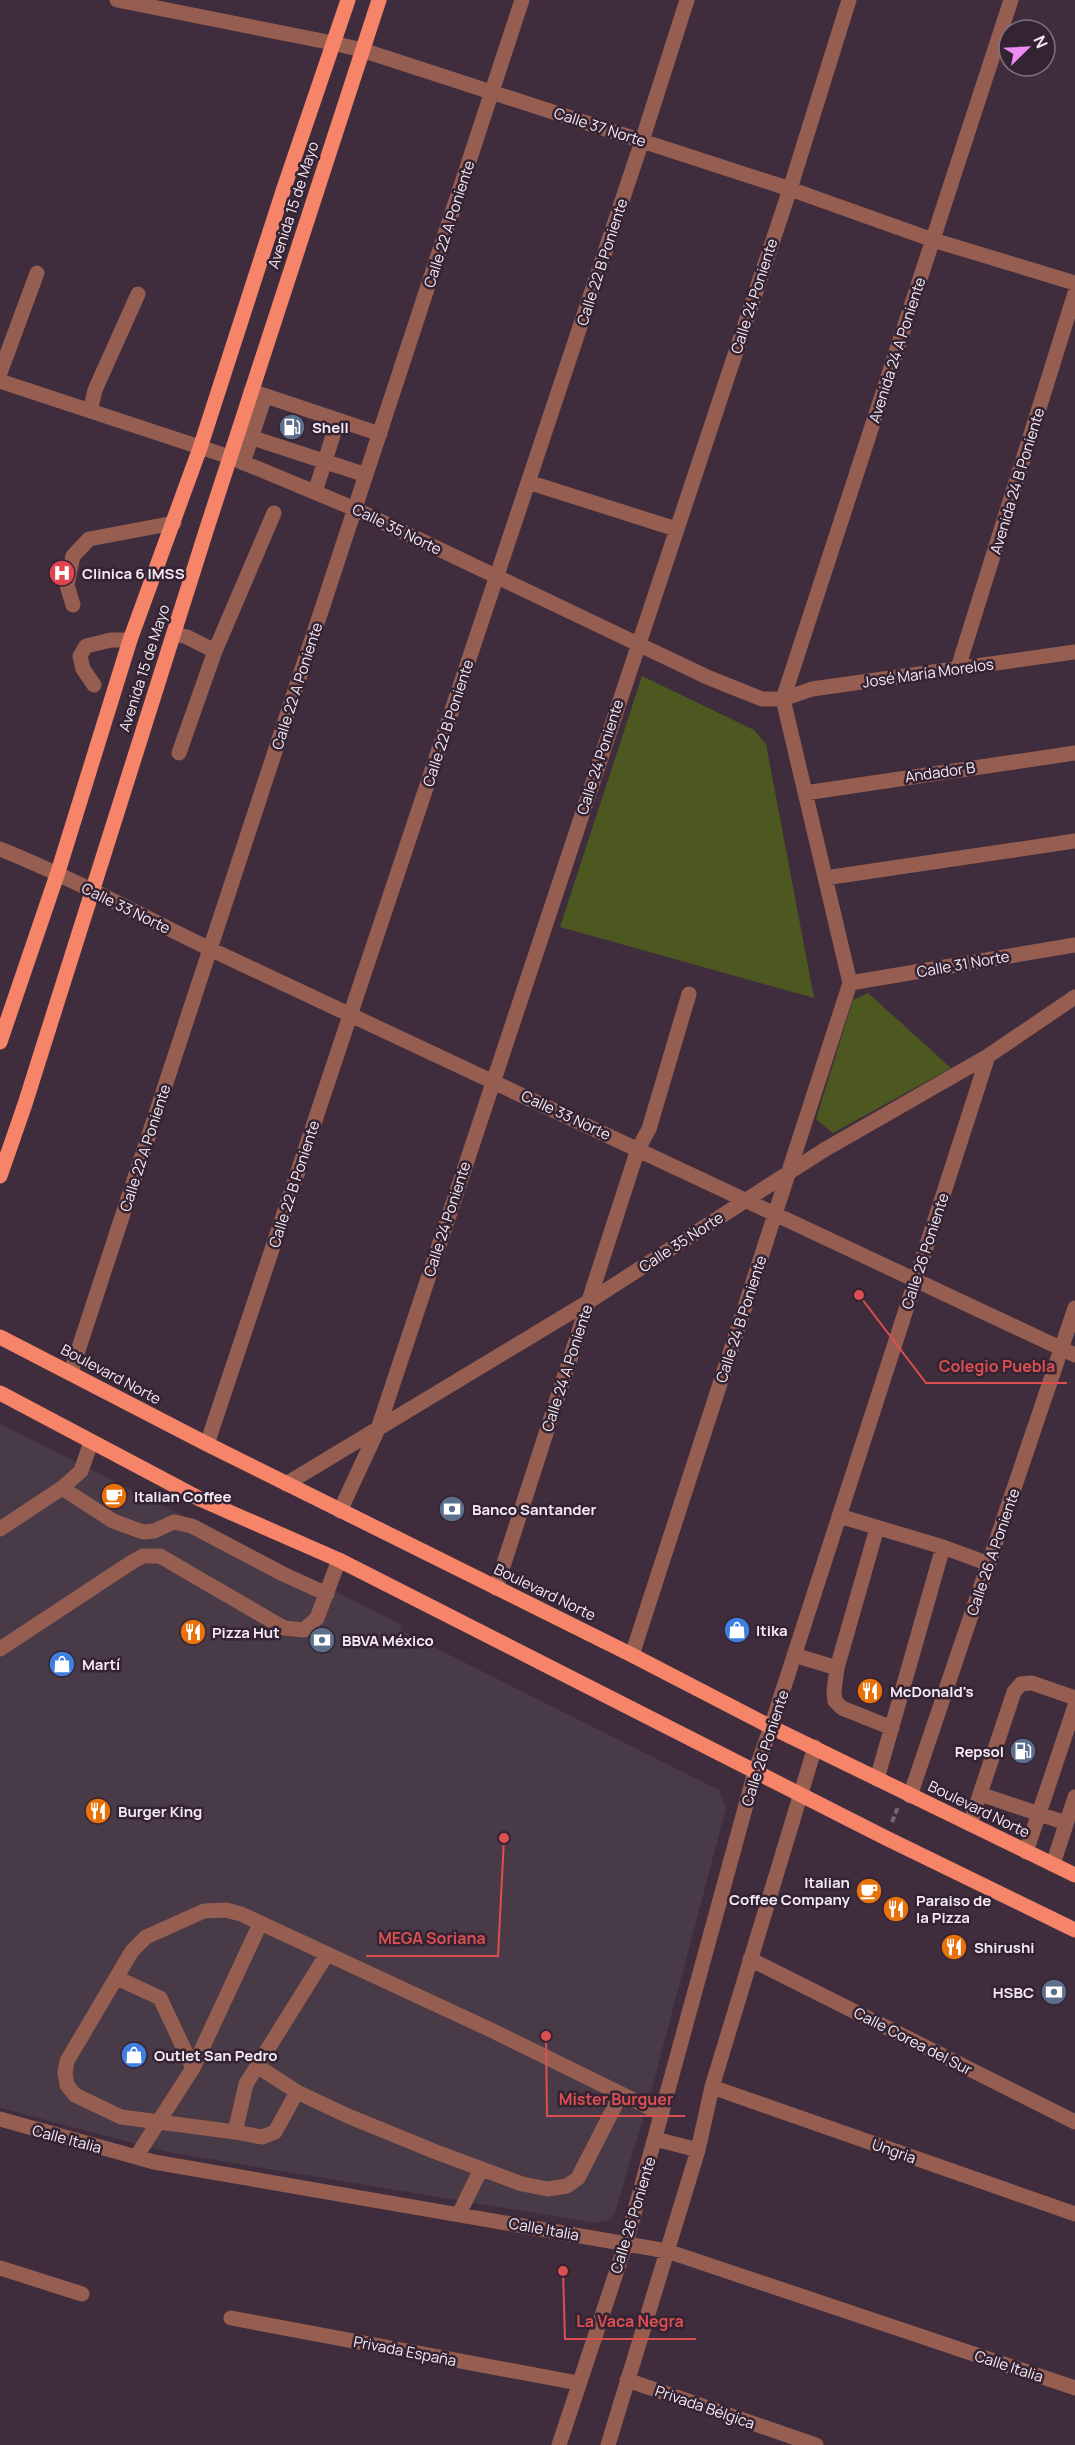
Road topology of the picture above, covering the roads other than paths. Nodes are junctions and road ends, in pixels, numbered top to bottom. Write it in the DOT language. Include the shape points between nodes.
graph roads {
  1 [pos="117,0"];
  2 [pos="348,0"];
  3 [pos="379,0"];
  4 [pos="522,0"];
  5 [pos="687,0"];
  6 [pos="849,0"];
  7 [pos="1011,0"];
  8 [pos="177,6"];
  9 [pos="333,43"];
  10 [pos="362,50"];
  11 [pos="492,92"];
  12 [pos="642,141"];
  13 [pos="790,189"];
  14 [pos="933,240"];
  15 [pos="37,273"];
  16 [pos="1075,283"];
  17 [pos="1075,293"];
  18 [pos="138,294"];
  19 [pos="0,373"];
  20 [pos="0,381"];
  21 [pos="258,394"];
  22 [pos="90,411"];
  23 [pos="338,420"];
  24 [pos="380,434"];
  25 [pos="245,435"];
  26 [pos="200,448"];
  27 [pos="237,460"];
  28 [pos="324,462"];
  29 [pos="366,475"];
  30 [pos="528,482"];
  31 [pos="315,492"];
  32 [pos="355,509"];
  33 [pos="274,513"];
  34 [pos="174,523"];
  35 [pos="676,529"];
  36 [pos="496,578"];
  37 [pos="72,605"];
  38 [pos="174,634"];
  39 [pos="130,640"];
  40 [pos="637,644"];
  41 [pos="215,651"];
  42 [pos="1075,652"];
  43 [pos="958,668"];
  44 [pos="94,685"];
  45 [pos="783,699"];
  46 [pos="179,753"];
  47 [pos="1075,753"];
  48 [pos="805,793"];
  49 [pos="1075,841"];
  50 [pos="0,849"];
  51 [pos="58,872"];
  52 [pos="825,878"];
  53 [pos="93,892"];
  54 [pos="1075,945"];
  55 [pos="210,949"];
  56 [pos="850,983"];
  57 [pos="689,994"];
  58 [pos="1075,997"];
  59 [pos="350,1014"];
  60 [pos="0,1042"];
  61 [pos="988,1056"];
  62 [pos="493,1081"];
  63 [pos="638,1149"];
  64 [pos="788,1174"];
  65 [pos="0,1176"];
  66 [pos="746,1200"];
  67 [pos="776,1214"];
  68 [pos="915,1280"];
  69 [pos="588,1302"];
  70 [pos="1075,1308"];
  71 [pos="0,1337"];
  72 [pos="1068,1352"];
  73 [pos="71,1372"];
  74 [pos="0,1393"];
  75 [pos="378,1429"];
  76 [pos="92,1442"];
  77 [pos="207,1444"];
  78 [pos="286,1484"];
  79 [pos="62,1488"];
  80 [pos="340,1511"];
  81 [pos="839,1516"];
  82 [pos="877,1528"];
  83 [pos="0,1529"];
  84 [pos="143,1532"];
  85 [pos="943,1547"];
  86 [pos="143,1556"];
  87 [pos="339,1560"];
  88 [pos="989,1564"];
  89 [pos="496,1588"];
  90 [pos="327,1594"];
  91 [pos="0,1649"];
  92 [pos="632,1655"];
  93 [pos="794,1655"];
  94 [pos="837,1668"];
  95 [pos="1075,1698"];
  96 [pos="1075,1706"];
  97 [pos="771,1727"];
  98 [pos="892,1728"];
  99 [pos="816,1747"];
  100 [pos="755,1772"];
  101 [pos="877,1779"];
  102 [pos="801,1794"];
  103 [pos="907,1794"];
  104 [pos="980,1794"];
  105 [pos="1075,1797"];
  106 [pos="1039,1814"];
  107 [pos="1066,1823"];
  108 [pos="970,1824"];
  109 [pos="1026,1852"];
  110 [pos="1053,1864"];
  111 [pos="1075,1875"];
  112 [pos="260,1924"];
  113 [pos="1075,1930"];
  114 [pos="327,1954"];
  115 [pos="750,1959"];
  116 [pos="117,1978"];
  117 [pos="257,2066"];
  118 [pos="193,2068"];
  119 [pos="712,2087"];
  120 [pos="297,2092"];
  121 [pos="621,2094"];
  122 [pos="662,2114"];
  123 [pos="0,2119"];
  124 [pos="159,2121"];
  125 [pos="1075,2122"];
  126 [pos="235,2132"];
  127 [pos="655,2139"];
  128 [pos="698,2150"];
  129 [pos="136,2157"];
  130 [pos="481,2169"];
  131 [pos="459,2214"];
  132 [pos="1075,2214"];
  133 [pos="626,2243"];
  134 [pos="667,2251"];
  135 [pos="0,2268"];
  136 [pos="82,2294"];
  137 [pos="231,2318"];
  138 [pos="627,2380"];
  139 [pos="578,2383"];
  140 [pos="1075,2388"];
  141 [pos="559,2445"];
  142 [pos="608,2445"];
  143 [pos="816,2445"];
  1 -- 8 [label="street, Calle 37 Norte"];
  2 -- 9 [label="main road, Avenida 15 de Mayo"];
  3 -- 10 [label="main road, Avenida 15 de Mayo"];
  4 -- 11 [label="street, Calle 22 A Poniente"];
  5 -- 12 [label="street, Calle 22 B Poniente"];
  6 -- 13 [label="street, Calle 24 Poniente"];
  7 -- 14 [label="street, Avenida 24 A Poniente"];
  8 -- 9 [label="street, Calle 37 Norte"];
  9 -- 10 [label="street, Calle 37 Norte"];
  9 -- 26 [label="main road, Avenida 15 de Mayo"];
  10 -- 11 [label="street, Calle 37 Norte"];
  10 -- 21 [label="main road, Avenida 15 de Mayo"];
  11 -- 12 [label="street, Calle 37 Norte"];
  11 -- 24 [label="street, Calle 22 A Poniente"];
  12 -- 13 [label="street, Calle 37 Norte"];
  12 -- 30 [label="street, Calle 22 B Poniente"];
  13 -- 14 [label="street, Calle 37 Norte"];
  13 -- 35 [label="street, Calle 24 Poniente"];
  14 -- 16 [label="street, Calle 37 Norte"];
  14 -- 45 [label="street, Avenida 24 A Poniente"];
  15 -- 19 [label="street"];
  17 -- 43 [label="street, Avenida 24 B Poniente"];
  18 -- 22 [label="street" via="95,390"];
  20 -- 22 [label="street, Calle 35 Norte"];
  21 -- 23 [label="street"];
  21 -- 25 [label="main road, Avenida 15 de Mayo"];
  22 -- 26 [label="street, Calle 35 Norte"];
  23 -- 24 [label="street"];
  23 -- 28 [label="street"];
  24 -- 29 [label="street, Calle 22 A Poniente"];
  25 -- 27 [label="main road, Avenida 15 de Mayo"];
  25 -- 28 [label="street"];
  26 -- 27 [label="street, Calle 35 Norte"];
  26 -- 34 [label="main road, Avenida 15 de Mayo"];
  27 -- 31 [label="street, Calle 35 Norte"];
  27 -- 38 [label="main road, Avenida 15 de Mayo"];
  28 -- 29 [label="street"];
  28 -- 31 [label="street"];
  29 -- 32 [label="street, Calle 22 A Poniente"];
  30 -- 35 [label="street"];
  30 -- 36 [label="street, Calle 22 B Poniente"];
  31 -- 32 [label="street, Calle 35 Norte"];
  32 -- 36 [label="street, Calle 35 Norte"];
  32 -- 55 [label="street, Calle 22 A Poniente"];
  33 -- 41 [label="street"];
  34 -- 37 [label="street" via="89,539 73,556 67,585"];
  34 -- 39 [label="main road, Avenida 15 de Mayo"];
  35 -- 40 [label="street, Calle 24 Poniente"];
  36 -- 40 [label="street, Calle 35 Norte"];
  36 -- 59 [label="street, Calle 22 B Poniente"];
  38 -- 41 [label="street"];
  38 -- 53 [label="main road, Avenida 15 de Mayo"];
  39 -- 44 [label="street" via="86,646 80,656"];
  39 -- 51 [label="main road, Avenida 15 de Mayo"];
  40 -- 45 [label="street, Calle 35 Norte" via="762,699"];
  40 -- 62 [label="street, Calle 24 Poniente"];
  41 -- 46 [label="street"];
  42 -- 43 [label="street, José María Morelos"];
  43 -- 45 [label="street, José María Morelos" via="812,689"];
  45 -- 48 [label="street"];
  47 -- 48 [label="street, Andador B"];
  48 -- 52 [label="street"];
  49 -- 52 [label="street"];
  50 -- 51 [label="street, Calle 33 Norte"];
  51 -- 53 [label="street, Calle 33 Norte"];
  51 -- 60 [label="main road, Avenida 15 de Mayo"];
  52 -- 56 [label="street"];
  53 -- 55 [label="street, Calle 33 Norte"];
  53 -- 65 [label="main road, Avenida 15 de Mayo"];
  54 -- 56 [label="street, Calle 31 Norte"];
  55 -- 59 [label="street, Calle 33 Norte"];
  55 -- 73 [label="street, Calle 22 A Poniente"];
  56 -- 64 [label="street, Calle 24 B Poniente"];
  57 -- 63 [label="street, Calle 24 A Poniente" via="649,1129"];
  58 -- 61 [label="street, Calle 35 Norte"];
  59 -- 62 [label="street, Calle 33 Norte"];
  59 -- 77 [label="street, Calle 22 B Poniente"];
  61 -- 64 [label="street, Calle 35 Norte" via="870,1122"];
  61 -- 68 [label="street, Calle 26 Poniente"];
  62 -- 63 [label="street, Calle 33 Norte"];
  62 -- 75 [label="street, Calle 24 Poniente"];
  63 -- 66 [label="street, Calle 33 Norte"];
  63 -- 69 [label="street, Calle 24 A Poniente"];
  64 -- 66 [label="street, Calle 35 Norte"];
  64 -- 67 [label="street, Calle 24 B Poniente"];
  66 -- 67 [label="street, Calle 33 Norte"];
  66 -- 69 [label="street, Calle 35 Norte"];
  67 -- 68 [label="street, Calle 33 Norte"];
  67 -- 92 [label="street, Calle 24 B Poniente"];
  68 -- 72 [label="street, Calle 33 Norte"];
  68 -- 81 [label="street, Calle 26 Poniente"];
  69 -- 75 [label="street, Calle 35 Norte"];
  69 -- 89 [label="street, Calle 24 A Poniente"];
  70 -- 72 [label="street, Calle 26 A Poniente"];
  71 -- 73 [label="main road, Boulevard Norte"];
  72 -- 88 [label="street, Calle 26 A Poniente"];
  73 -- 77 [label="main road, Boulevard Norte"];
  74 -- 76 [label="main road"];
  75 -- 78 [label="street, Calle 35 Norte"];
  75 -- 80 [label="street, Calle 24 Poniente"];
  76 -- 79 [label="street" via="81,1471"];
  76 -- 87 [label="main road" via="202,1500"];
  77 -- 78 [label="main road, Boulevard Norte"];
  78 -- 80 [label="main road, Boulevard Norte"];
  79 -- 83 [label="street"];
  79 -- 84 [label="street" via="112,1521"];
  80 -- 89 [label="main road, Boulevard Norte"];
  81 -- 82 [label="street"];
  81 -- 93 [label="street, Calle 26 Poniente"];
  82 -- 85 [label="street"];
  82 -- 94 [label="street"];
  84 -- 86 [label="street"];
  84 -- 90 [label="street" via="174,1522 192,1526"];
  85 -- 88 [label="street"];
  85 -- 98 [label="street"];
  86 -- 90 [label="street" via="160,1556 295,1631 311,1626"];
  86 -- 91 [label="street"];
  87 -- 90 [label="street"];
  87 -- 100 [label="main road"];
  88 -- 103 [label="street, Calle 26 A Poniente"];
  89 -- 92 [label="main road, Boulevard Norte"];
  92 -- 97 [label="main road, Boulevard Norte"];
  93 -- 94 [label="street"];
  93 -- 97 [label="street, Calle 26 Poniente"];
  94 -- 98 [label="street" via="835,1701 842,1708"];
  95 -- 104 [label="street" via="1032,1683 1021,1684 1014,1692"];
  96 -- 106 [label="street"];
  97 -- 99 [label="main road, Boulevard Norte"];
  97 -- 100 [label="street, Calle 26 Poniente"];
  98 -- 101 [label="street"];
  99 -- 101 [label="main road, Boulevard Norte"];
  99 -- 102 [label="street"];
  100 -- 102 [label="main road"];
  100 -- 122 [label="street, Calle 26 Poniente"];
  101 -- 103 [label="main road, Boulevard Norte"];
  102 -- 113 [label="main road"];
  102 -- 115 [label="street"];
  103 -- 108 [label="main road, Boulevard Norte"];
  104 -- 106 [label="street"];
  104 -- 108 [label="street"];
  105 -- 107 [label="street"];
  106 -- 107 [label="street"];
  106 -- 109 [label="street"];
  107 -- 110 [label="street"];
  108 -- 109 [label="main road, Boulevard Norte"];
  109 -- 110 [label="main road, Boulevard Norte"];
  110 -- 111 [label="main road, Boulevard Norte"];
  112 -- 114 [label="street"];
  112 -- 116 [label="street" via="226,1910 204,1911 146,1937 132,1951"];
  112 -- 118 [label="street"];
  114 -- 117 [label="street"];
  114 -- 121 [label="street"];
  115 -- 119 [label="street"];
  115 -- 125 [label="street, Calle Corea del Sur"];
  116 -- 118 [label="street" via="160,1998"];
  116 -- 124 [label="street" via="67,2061 67,2085 75,2095 121,2116"];
  117 -- 120 [label="street"];
  117 -- 126 [label="street" via="246,2084"];
  118 -- 124 [label="street"];
  119 -- 128 [label="street"];
  119 -- 132 [label="street, Ungria"];
  120 -- 126 [label="street" via="272,2135"];
  120 -- 130 [label="street"];
  121 -- 122 [label="street"];
  121 -- 130 [label="street" via="578,2178 567,2186 548,2189 522,2184"];
  122 -- 127 [label="street, Calle 26 Poniente"];
  123 -- 129 [label="street, Calle Italia"];
  124 -- 126 [label="street"];
  124 -- 129 [label="street"];
  127 -- 128 [label="street"];
  127 -- 133 [label="street, Calle 26 Poniente"];
  128 -- 134 [label="street"];
  129 -- 131 [label="street, Calle Italia"];
  130 -- 131 [label="street"];
  131 -- 133 [label="street, Calle Italia"];
  133 -- 134 [label="street, Calle Italia"];
  133 -- 139 [label="street, Calle 26 Poniente"];
  134 -- 138 [label="street"];
  134 -- 140 [label="street, Calle Italia"];
  135 -- 136 [label="street"];
  137 -- 139 [label="street, Privada España"];
  138 -- 142 [label="street"];
  138 -- 143 [label="street, Privada Bélgica"];
  139 -- 141 [label="street, Calle 26 Poniente"];
}
